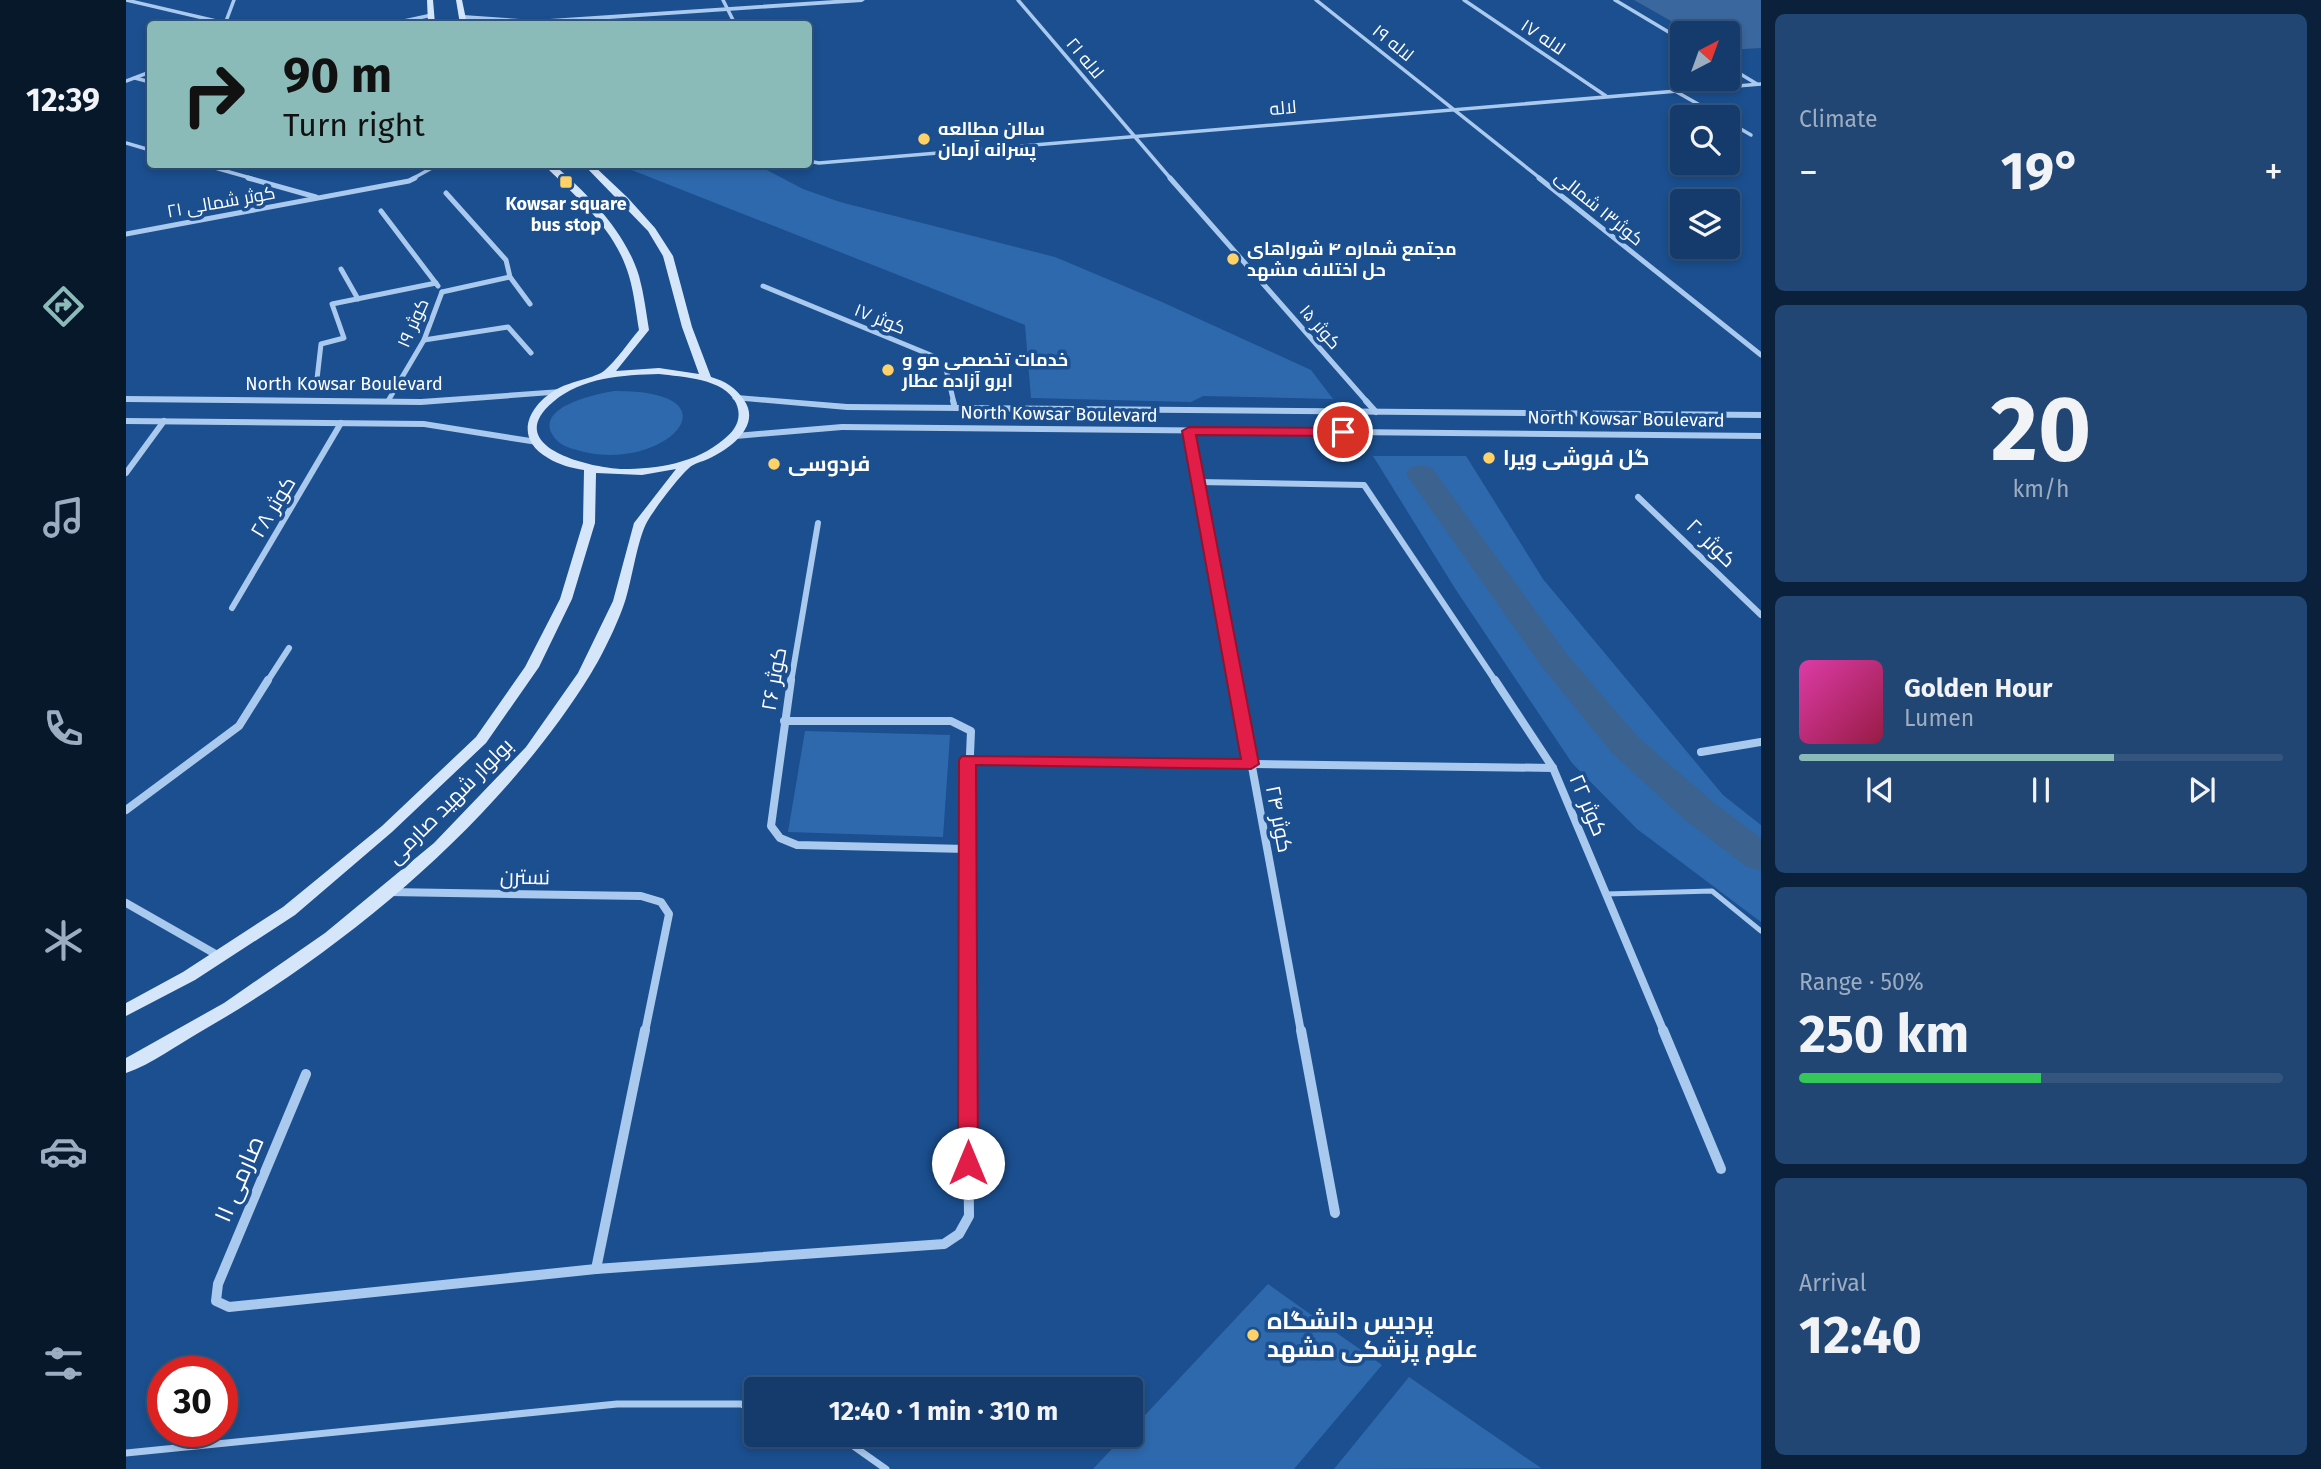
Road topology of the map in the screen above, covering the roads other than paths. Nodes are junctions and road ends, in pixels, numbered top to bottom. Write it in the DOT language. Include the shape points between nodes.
graph roads {
  1 [pos="126,0"];
  2 [pos="234,0"];
  3 [pos="430,0"];
  4 [pos="460,0"];
  5 [pos="723,0"];
  6 [pos="862,0"];
  7 [pos="1018,0"];
  8 [pos="1316,0"];
  9 [pos="1464,0"];
  10 [pos="1615,0"];
  11 [pos="727,9"];
  12 [pos="432,15"];
  13 [pos="214,21"];
  14 [pos="228,21"];
  15 [pos="404,21"];
  16 [pos="432,21"];
  17 [pos="463,21"];
  18 [pos="551,21"];
  19 [pos="733,21"];
  20 [pos="1670,33"];
  21 [pos="147,73"];
  22 [pos="1740,73"];
  23 [pos="135,78"];
  24 [pos="126,81"];
  25 [pos="147,81"];
  26 [pos="1760,85"];
  27 [pos="1740,86"];
  28 [pos="1675,91"];
  29 [pos="1606,96"];
  30 [pos="1700,105"];
  31 [pos="1452,109"];
  32 [pos="1740,129"];
  33 [pos="1132,135"];
  34 [pos="1751,135"];
  35 [pos="126,143"];
  36 [pos="147,149"];
  37 [pos="812,162"];
  38 [pos="215,168"];
  39 [pos="432,168"];
  40 [pos="552,168"];
  41 [pos="592,168"];
  42 [pos="446,193"];
  43 [pos="320,198"];
  44 [pos="381,211"];
  45 [pos="126,234"];
  46 [pos="341,269"];
  47 [pos="510,277"];
  48 [pos="436,283"];
  49 [pos="763,286"];
  50 [pos="442,292"];
  51 [pos="358,299"];
  52 [pos="530,304"];
  53 [pos="424,340"];
  54 [pos="531,353"];
  55 [pos="1761,355"];
  56 [pos="606,376"];
  57 [pos="317,379"];
  58 [pos="706,379"];
  59 [pos="561,392"];
  60 [pos="737,398"];
  61 [pos="126,399"];
  62 [pos="387,401"];
  63 [pos="955,408"];
  64 [pos="1376,412"];
  65 [pos="1761,415"];
  66 [pos="126,421"];
  67 [pos="164,421"];
  68 [pos="341,423"];
  69 [pos="1189,431"];
  70 [pos="736,436"];
  71 [pos="1761,436"];
  72 [pos="537,442"];
  73 [pos="686,464"];
  74 [pos="590,469"];
  75 [pos="126,473"];
  76 [pos="1198,482"];
  77 [pos="1637,497"];
  78 [pos="818,523"];
  79 [pos="232,608"];
  80 [pos="1761,615"];
  81 [pos="289,648"];
  82 [pos="784,721"];
  83 [pos="1761,742"];
  84 [pos="1701,752"];
  85 [pos="968,760"];
  86 [pos="1251,764"];
  87 [pos="1553,768"];
  88 [pos="126,810"];
  89 [pos="966,849"];
  90 [pos="387,892"];
  91 [pos="1606,894"];
  92 [pos="126,903"];
  93 [pos="1761,931"];
  94 [pos="219,956"];
  95 [pos="126,1010"];
  96 [pos="126,1066"];
  97 [pos="306,1074"];
  98 [pos="1721,1169"];
  99 [pos="1335,1213"];
  100 [pos="596,1269"];
  101 [pos="744,1405"];
  102 [pos="855,1447"];
  103 [pos="126,1453"];
  104 [pos="886,1469"];
  1 -- 13 [label="street"];
  2 -- 14 [label="street"];
  3 -- 12 [label="main road"];
  4 -- 17 [label="main road"];
  5 -- 11 [label="street"];
  6 -- 11 [label="street"];
  7 -- 33 [label="street, لاله ۲۱"];
  8 -- 31 [label="street, لاله ۱۹"];
  9 -- 29 [label="street, لاله ۱۷"];
  10 -- 20 [label="street"];
  11 -- 18 [label="street"];
  11 -- 19 [label="street"];
  12 -- 15 [label="street"];
  12 -- 16 [label="main road"];
  21 -- 23 [label="street"];
  22 -- 26 [label="street"];
  23 -- 24 [label="street"];
  23 -- 25 [label="street"];
  26 -- 27 [label="street, لاله"];
  28 -- 29 [label="street, لاله"];
  28 -- 30 [label="street"];
  29 -- 31 [label="street, لاله"];
  31 -- 33 [label="street, لاله"];
  31 -- 55 [label="street, کوثر۱۳ شمالی"];
  32 -- 34 [label="street"];
  33 -- 37 [label="street, لاله"];
  33 -- 64 [label="street, کوثر ۱۵"];
  35 -- 36 [label="street"];
  38 -- 43 [label="street"];
  39 -- 43 [label="street, کوثر شمالی ۲۱" via="409,181"];
  40 -- 56 [label="main road" via="615,236 637,289 644,330"];
  41 -- 58 [label="main road" via="652,230 668,256"];
  42 -- 47 [label="street" via="506,260"];
  43 -- 45 [label="street, کوثر شمالی ۲۱"];
  44 -- 48 [label="street"];
  46 -- 51 [label="street"];
  47 -- 50 [label="street"];
  47 -- 52 [label="street"];
  48 -- 50 [label="street"];
  48 -- 51 [label="street"];
  49 -- 63 [label="street, کوثر ۱۷" via="933,356 946,369"];
  50 -- 53 [label="street, کوثر ۱۹"];
  51 -- 57 [label="street" via="332,304 344,338 321,344"];
  53 -- 54 [label="street" via="508,327"];
  53 -- 62 [label="street, کوثر ۱۹"];
  56 -- 58 [label="main road" via="659,371"];
  56 -- 59 [label="main road"];
  58 -- 60 [label="main road"];
  59 -- 62 [label="street, North Kowsar Boulevard"];
  59 -- 72 [label="main road" via="535,416 532,429"];
  60 -- 63 [label="street, North Kowsar Boulevard" via="847,407"];
  60 -- 70 [label="main road" via="744,410"];
  61 -- 62 [label="street, North Kowsar Boulevard"];
  63 -- 64 [label="street, North Kowsar Boulevard"];
  64 -- 65 [label="street, North Kowsar Boulevard"];
  66 -- 67 [label="street, North Kowsar Boulevard"];
  67 -- 68 [label="street, North Kowsar Boulevard"];
  67 -- 75 [label="street"];
  68 -- 72 [label="street, North Kowsar Boulevard" via="424,424"];
  68 -- 79 [label="street, کوثر ۲۸"];
  69 -- 70 [label="street, North Kowsar Boulevard" via="842,427"];
  69 -- 71 [label="street, North Kowsar Boulevard"];
  69 -- 76 [label="street, کوثر ۲۴"];
  70 -- 73 [label="main road"];
  72 -- 74 [label="main road" via="548,454"];
  73 -- 74 [label="main road" via="629,472"];
  73 -- 90 [label="main road, بولوار شهید صارمی" via="640,523 619,601 585,673 531,750 439,847"];
  74 -- 94 [label="main road, بولوار شهید صارمی" via="589,523 566,599 532,667 481,740 289,911"];
  76 -- 86 [label="street, کوثر ۲۴"];
  76 -- 87 [label="street, کوثر ۲۲" via="1364,485"];
  77 -- 80 [label="street, کوثر ۲۰"];
  78 -- 82 [label="street, کوثر ۲۶"];
  81 -- 88 [label="street" via="239,726"];
  82 -- 85 [label="street" via="951,721 971,731"];
  82 -- 89 [label="street, کوثر ۲۶" via="771,826 780,838 797,845"];
  83 -- 84 [label="street"];
  85 -- 86 [label="street"];
  85 -- 89 [label="street"];
  86 -- 87 [label="street"];
  86 -- 99 [label="street, کوثر ۲۴"];
  87 -- 91 [label="street, کوثر ۲۲"];
  89 -- 100 [label="street" via="968,1216 959,1234 944,1244"];
  90 -- 96 [label="main road, بولوار شهید صارمی" via="230,1007"];
  90 -- 100 [label="street, نسترن" via="641,896 661,902 669,915"];
  91 -- 93 [label="lane" via="1712,891"];
  91 -- 98 [label="street, کوثر ۲۲"];
  92 -- 94 [label="street"];
  94 -- 95 [label="main road, بولوار شهید صارمی"];
  97 -- 100 [label="street, صارمی ۱۱" via="218,1284 216,1301 229,1307"];
  101 -- 103 [label="lane" via="617,1404"];
  102 -- 104 [label="lane"];
}
